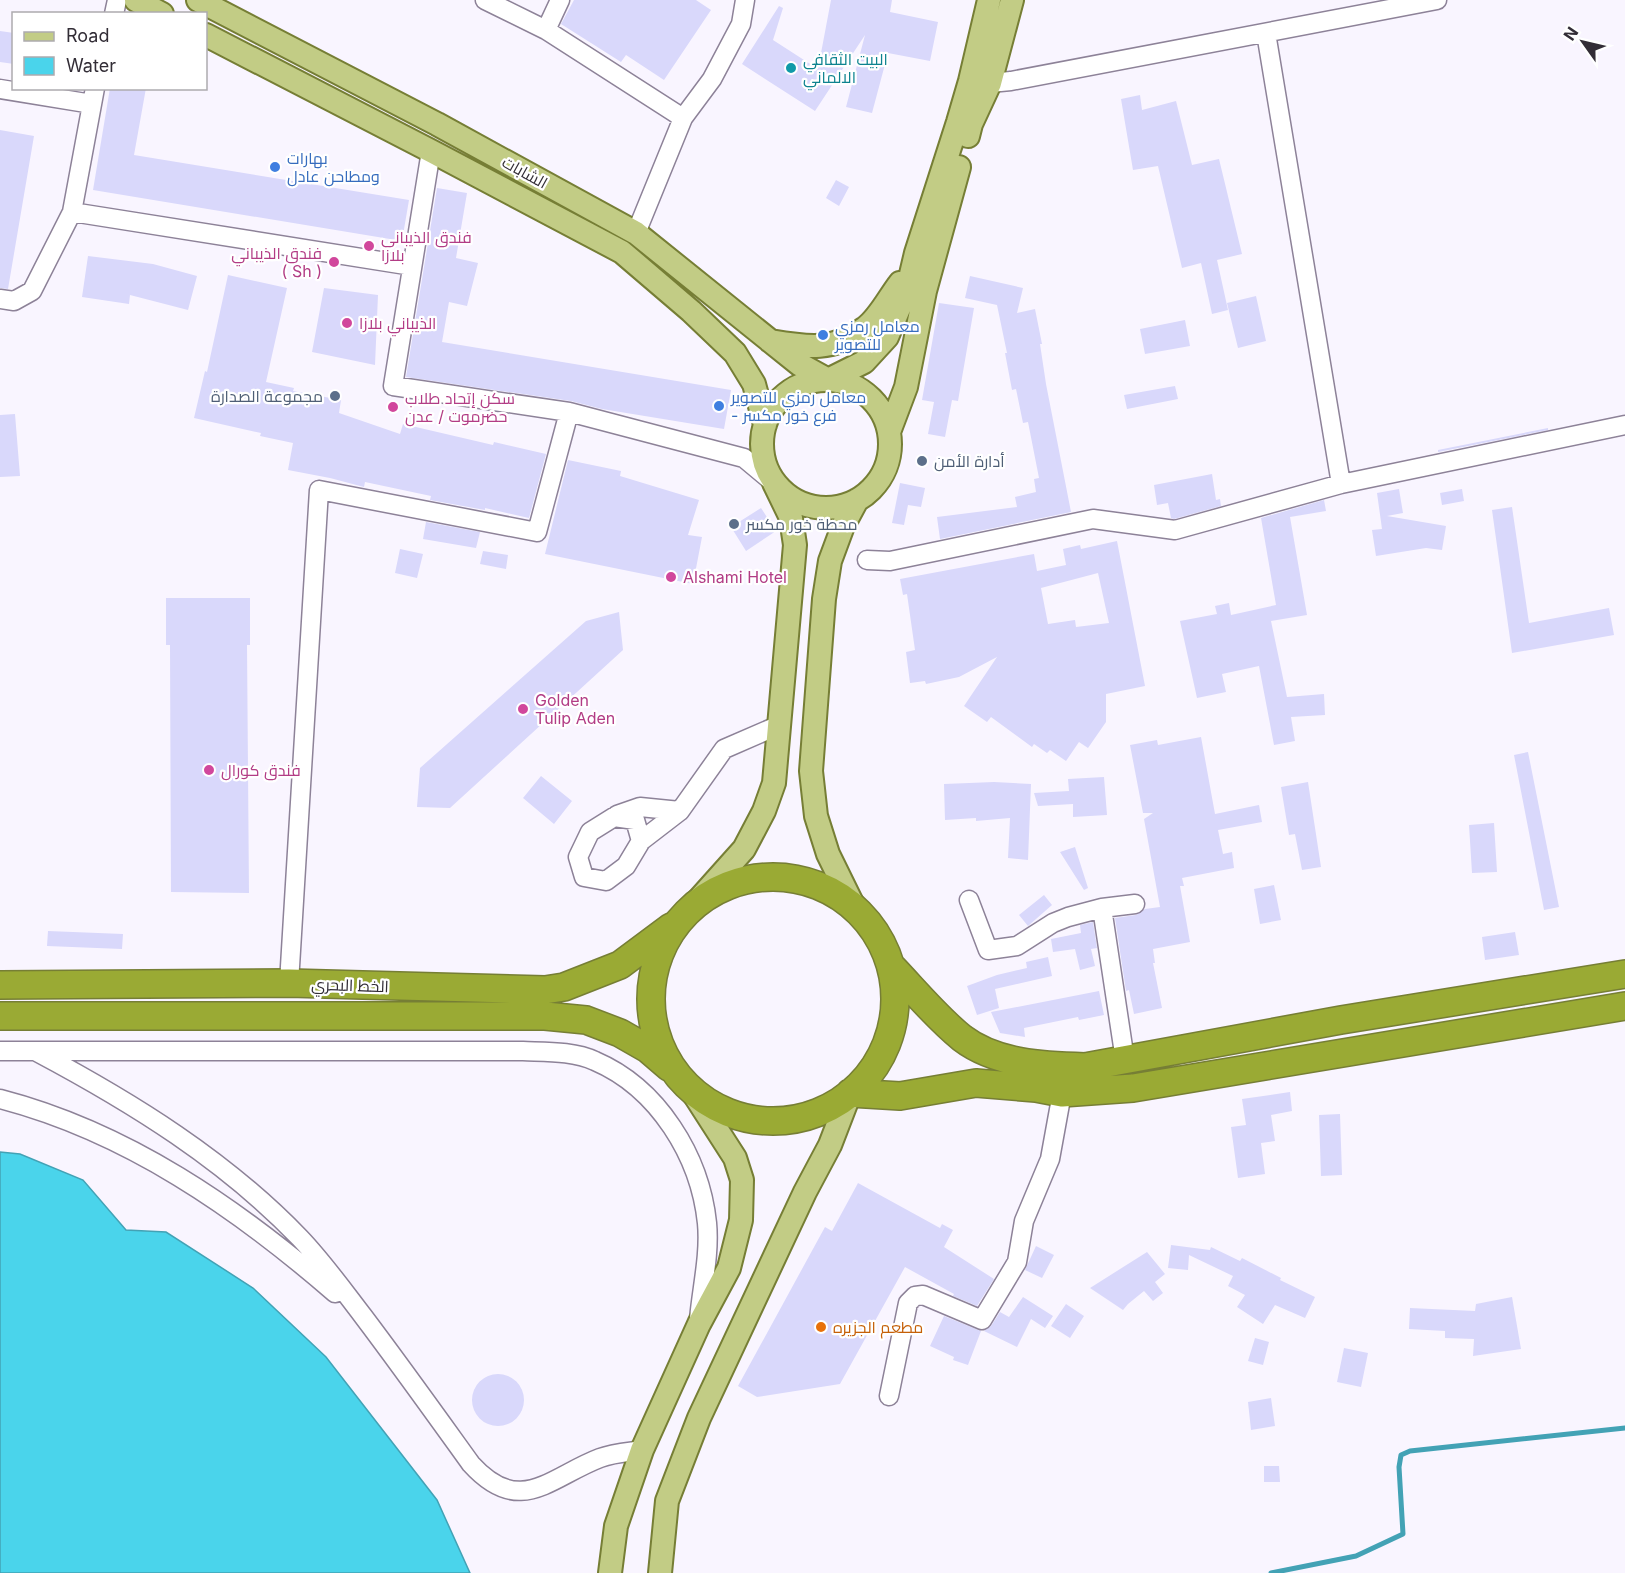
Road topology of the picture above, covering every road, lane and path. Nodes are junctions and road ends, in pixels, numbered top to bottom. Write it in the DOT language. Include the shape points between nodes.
graph roads {
  1 [pos="136,0"];
  2 [pos="198,0"];
  3 [pos="485,0"];
  4 [pos="560,0"];
  5 [pos="745,0"];
  6 [pos="989,0"];
  7 [pos="1012,0"];
  8 [pos="1437,0"];
  9 [pos="158,12"];
  10 [pos="546,30"];
  11 [pos="1266,33"];
  12 [pos="207,37"];
  13 [pos="990,83"];
  14 [pos="13,90"];
  15 [pos="94,96"];
  16 [pos="684,118"];
  17 [pos="965,123"];
  18 [pos="431,151"];
  19 [pos="72,212"];
  20 [pos="636,232"];
  21 [pos="916,253"];
  22 [pos="412,266"];
  23 [pos="0,299"];
  24 [pos="768,341"];
  25 [pos="828,380"];
  26 [pos="569,412"];
  27 [pos="765,425"];
  28 [pos="1625,425"];
  29 [pos="889,432"];
  30 [pos="774,483"];
  31 [pos="1341,484"];
  32 [pos="857,500"];
  33 [pos="867,560"];
  34 [pos="777,726"];
  35 [pos="680,811"];
  36 [pos="614,817"];
  37 [pos="641,841"];
  38 [pos="969,900"];
  39 [pos="1135,904"];
  40 [pos="854,907"];
  41 [pos="1101,908"];
  42 [pos="687,913"];
  43 [pos="891,966"];
  44 [pos="1625,974"];
  45 [pos="1578,982"];
  46 [pos="289,983"];
  47 [pos="0,984"];
  48 [pos="1625,1006"];
  49 [pos="1581,1013"];
  50 [pos="0,1016"];
  51 [pos="0,1051"];
  52 [pos="36,1051"];
  53 [pos="1125,1060"];
  54 [pos="684,1082"];
  55 [pos="850,1093"];
  56 [pos="1062,1093"];
  57 [pos="0,1099"];
  58 [pos="365,1319"];
  59 [pos="699,1324"];
  60 [pos="889,1396"];
  61 [pos="642,1450"];
  62 [pos="610,1573"];
  63 [pos="660,1573"];
  1 -- 9 [label="main road"];
  2 -- 20 [label="main road, الشابات"];
  3 -- 10 [label="street"];
  4 -- 10 [label="street"];
  5 -- 16 [label="street" via="741,24 712,80"];
  6 -- 17 [label="main road" via="970,81"];
  7 -- 13 [label="main road"];
  8 -- 11 [label="street"];
  10 -- 16 [label="street"];
  11 -- 13 [label="street"];
  11 -- 31 [label="street"];
  12 -- 18 [label="main road, الشابات"];
  13 -- 17 [label="main road"];
  14 -- 15 [label="street"];
  15 -- 19 [label="street"];
  16 -- 20 [label="street"];
  17 -- 21 [label="main road"];
  17 -- 29 [label="main road" via="906,387"];
  18 -- 22 [label="street"];
  18 -- 27 [label="main road, الشابات" via="622,252 735,353 754,384"];
  19 -- 22 [label="street"];
  19 -- 23 [label="street" via="32,291 14,301"];
  20 -- 24 [label="main road, الشابات"];
  21 -- 24 [label="main road" via="901,282 866,328 828,346"];
  21 -- 25 [label="main road" via="908,287 887,337 864,362"];
  22 -- 26 [label="street" via="393,386"];
  24 -- 25 [label="main road, الشابات"];
  25 -- 27 [label="main road" via="794,389 776,404"];
  25 -- 29 [label="main road" via="852,386 867,395 880,409"];
  26 -- 30 [label="street" via="744,458"];
  26 -- 46 [label="street" via="537,531 319,490"];
  27 -- 30 [label="main road" via="763,455"];
  28 -- 31 [label="street"];
  29 -- 32 [label="main road" via="890,452 884,471 877,483"];
  30 -- 32 [label="main road" via="806,506 832,508"];
  30 -- 34 [label="main road" via="791,518 795,545"];
  31 -- 33 [label="street" via="1175,530 1093,519 890,561"];
  32 -- 40 [label="main road" via="830,561 811,771 816,816 828,854"];
  34 -- 35 [label="street" via="724,749"];
  34 -- 42 [label="main road" via="774,783 764,811 744,849"];
  35 -- 36 [label="street" via="640,807"];
  35 -- 37 [label="street"];
  36 -- 37 [label="street" via="635,820"];
  36 -- 37 [label="street" via="590,832 578,857 584,877 606,881 626,866"];
  38 -- 41 [label="street" via="988,950 1017,946 1068,917"];
  39 -- 41 [label="street"];
  40 -- 42 [label="highway, الخط البحري" via="808,881 774,876 723,887"];
  40 -- 43 [label="highway, الخط البحري" via="877,934"];
  41 -- 53 [label="street"];
  42 -- 46 [label="highway, الخط البحري" via="621,965 564,987 544,990"];
  42 -- 54 [label="highway" via="671,932 659,956 651,997 661,1047"];
  43 -- 53 [label="highway" via="963,1038 984,1051 1019,1062 1052,1066 1085,1067"];
  43 -- 55 [label="highway" via="895,1001 889,1036 873,1067"];
  44 -- 45 [label="highway"];
  45 -- 49 [label="highway"];
  45 -- 53 [label="highway"];
  46 -- 47 [label="highway, الخط البحري"];
  48 -- 49 [label="highway"];
  49 -- 56 [label="highway" via="1133,1088"];
  50 -- 54 [label="highway, الخط البحري" via="555,1017 586,1020 620,1033 648,1049"];
  51 -- 52 [label="street"];
  52 -- 58 [label="street" via="170,1129 229,1172 302,1240"];
  52 -- 59 [label="street" via="523,1051 570,1054 593,1060 617,1072 655,1105 671,1125 694,1170 707,1224"];
  54 -- 55 [label="highway, الخط البحري" via="703,1099 734,1115 768,1121 803,1117"];
  54 -- 59 [label="main road" via="735,1158 742,1180 741,1220 729,1268"];
  55 -- 56 [label="highway" via="900,1096 976,1083"];
  55 -- 63 [label="main road" via="830,1145 699,1418 668,1501"];
  56 -- 60 [label="street" via="1050,1159 1024,1221 1017,1262 982,1320 923,1295 908,1303"];
  57 -- 58 [label="street" via="87,1128 181,1177 251,1226"];
  58 -- 61 [label="street" via="471,1464 495,1484 510,1489 541,1488 602,1457"];
  59 -- 61 [label="main road"];
  61 -- 62 [label="main road" via="616,1526"];
}
